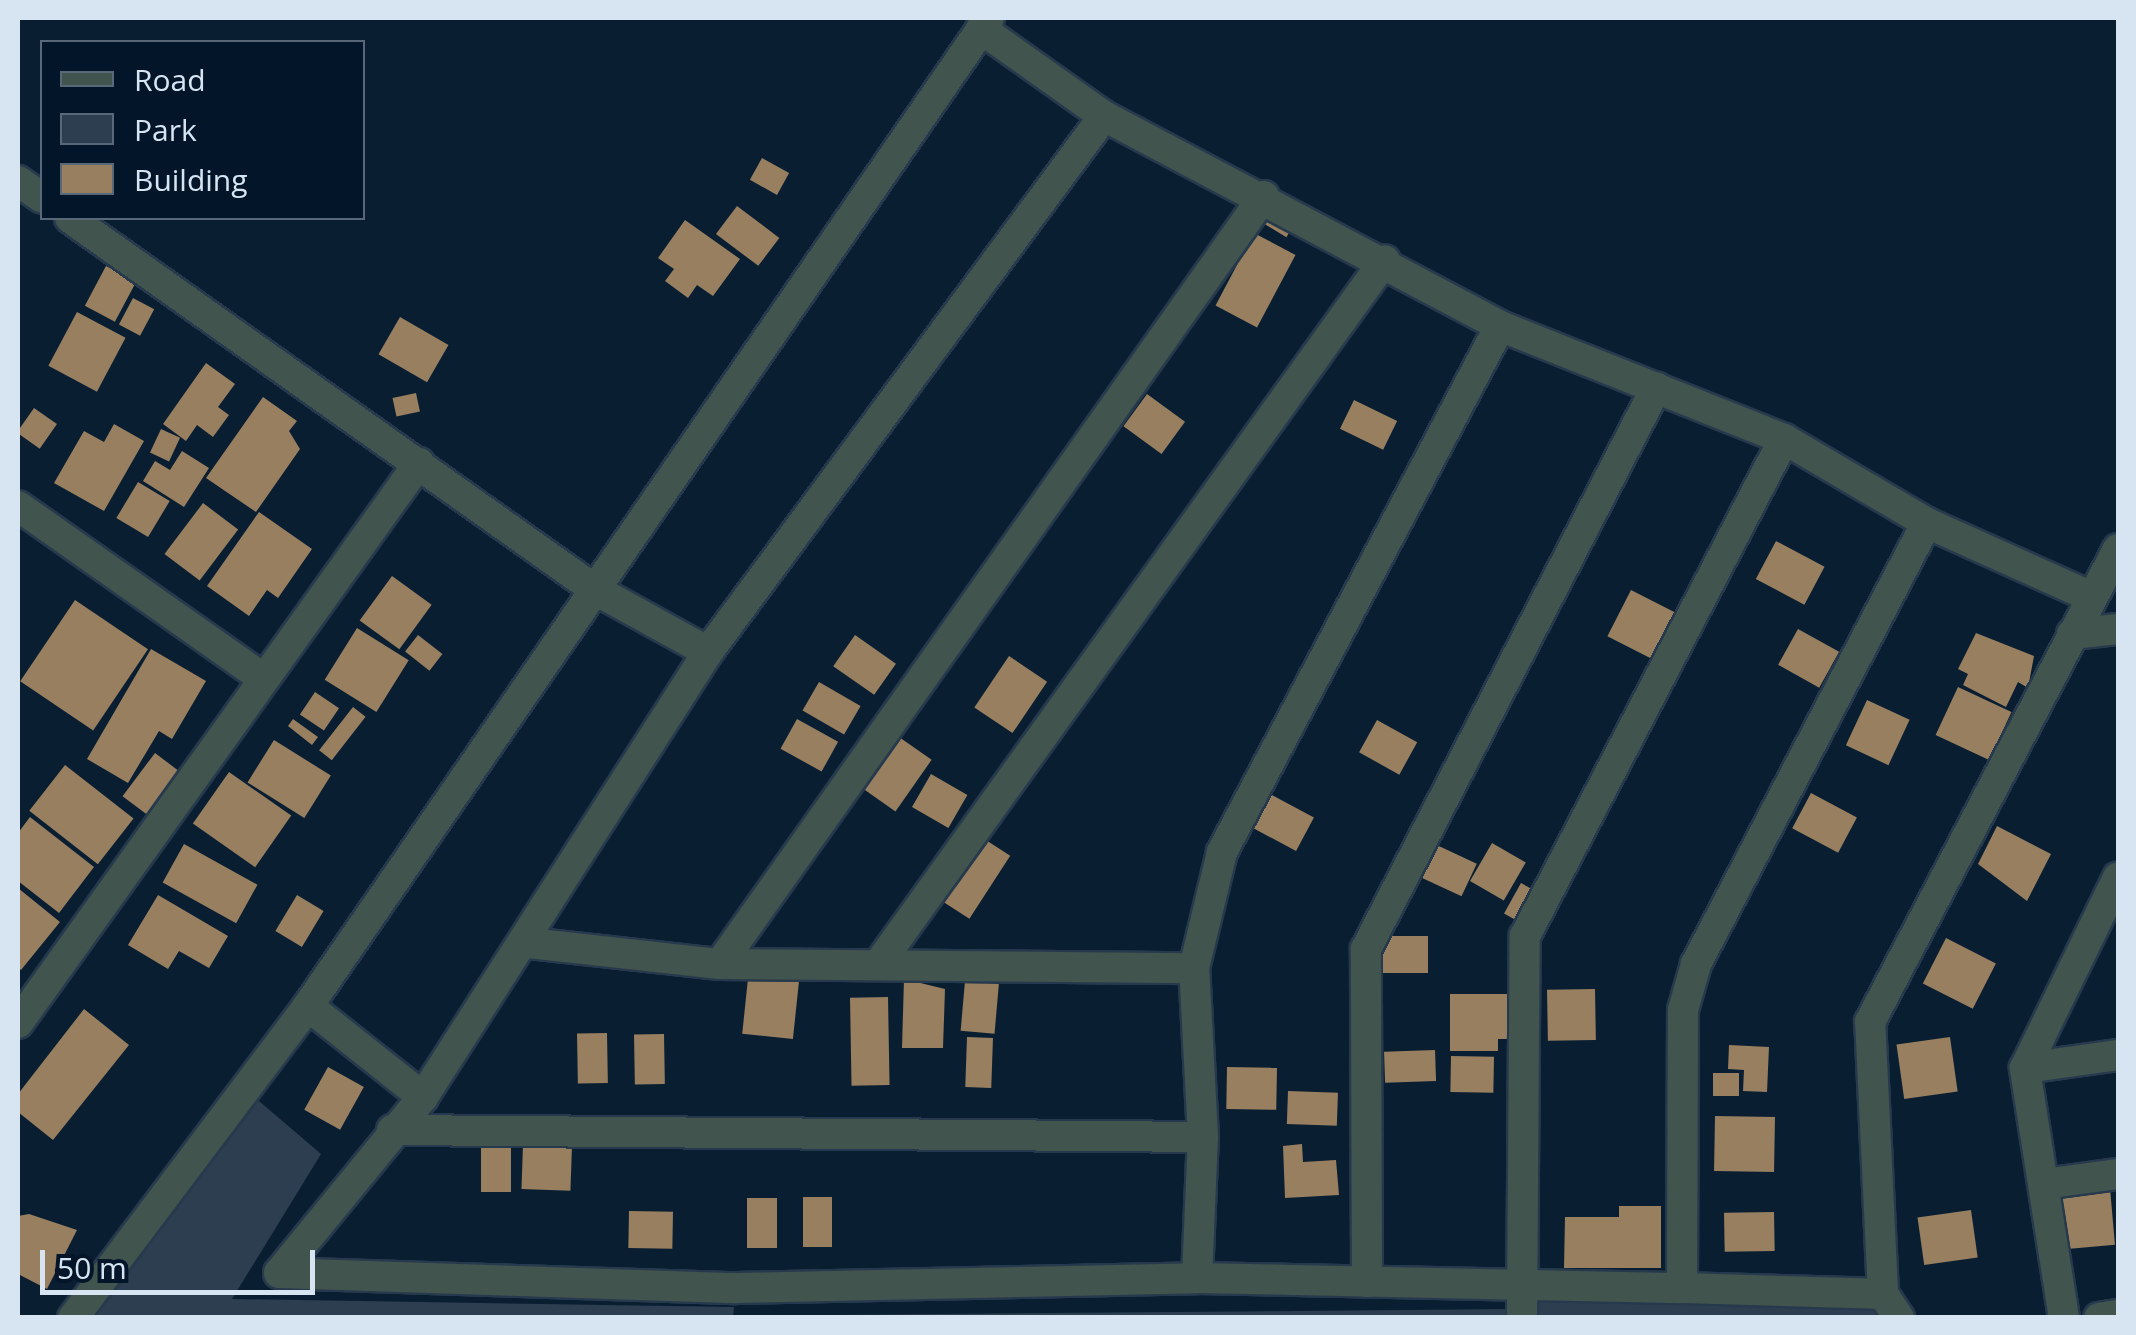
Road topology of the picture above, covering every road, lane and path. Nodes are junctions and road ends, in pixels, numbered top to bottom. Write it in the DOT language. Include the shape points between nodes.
graph roads {
  1 [pos="985,23"];
  2 [pos="1104,116"];
  3 [pos="18,181"];
  4 [pos="1264,196"];
  5 [pos="40,197"];
  6 [pos="73,220"];
  7 [pos="1385,260"];
  8 [pos="1500,326"];
  9 [pos="1656,388"];
  10 [pos="1784,439"];
  11 [pos="419,463"];
  12 [pos="18,506"];
  13 [pos="1927,522"];
  14 [pos="2118,549"];
  15 [pos="594,589"];
  16 [pos="2092,598"];
  17 [pos="2118,629"];
  18 [pos="2072,634"];
  19 [pos="708,652"];
  20 [pos="260,676"];
  21 [pos="2115,890"];
  22 [pos="529,943"];
  23 [pos="720,964"];
  24 [pos="878,965"];
  25 [pos="1194,968"];
  26 [pos="308,1006"];
  27 [pos="18,1023"];
  28 [pos="2118,1055"];
  29 [pos="2025,1068"];
  30 [pos="423,1096"];
  31 [pos="392,1130"];
  32 [pos="1203,1137"];
  33 [pos="2118,1174"];
  34 [pos="2044,1184"];
  35 [pos="1197,1278"];
  36 [pos="1367,1282"];
  37 [pos="1524,1286"];
  38 [pos="1682,1288"];
  39 [pos="1891,1306"];
  40 [pos="2118,1315"];
  41 [pos="73,1318"];
  42 [pos="1522,1318"];
  43 [pos="2064,1318"];
  44 [pos="2099,1318"];
  1 -- 2 [label="street"];
  1 -- 15 [label="street"];
  2 -- 4 [label="street"];
  2 -- 19 [label="street"];
  3 -- 5 [label="street"];
  4 -- 7 [label="street"];
  4 -- 23 [label="street"];
  6 -- 11 [label="street"];
  7 -- 8 [label="street"];
  7 -- 24 [label="street"];
  8 -- 9 [label="street"];
  8 -- 25 [label="street" via="1222,852"];
  9 -- 10 [label="street"];
  9 -- 36 [label="street" via="1366,949"];
  10 -- 13 [label="street"];
  10 -- 37 [label="street" via="1525,936"];
  11 -- 15 [label="street"];
  11 -- 20 [label="street"];
  12 -- 20 [label="street"];
  13 -- 16 [label="street"];
  13 -- 38 [label="street" via="1696,964 1683,1010"];
  14 -- 16 [label="street"];
  15 -- 19 [label="street"];
  15 -- 26 [label="street"];
  16 -- 18 [label="street"];
  17 -- 18 [label="street"];
  18 -- 39 [label="street" via="1870,1022"];
  19 -- 22 [label="street"];
  20 -- 27 [label="street"];
  21 -- 29 [label="street"];
  22 -- 23 [label="street"];
  22 -- 30 [label="street"];
  23 -- 24 [label="street"];
  24 -- 25 [label="street"];
  25 -- 32 [label="street"];
  26 -- 30 [label="street"];
  26 -- 41 [label="street"];
  28 -- 29 [label="street"];
  29 -- 34 [label="street"];
  30 -- 31 [label="street"];
  31 -- 32 [label="street"];
  31 -- 35 [label="street" via="280,1273 736,1288"];
  32 -- 35 [label="street"];
  33 -- 34 [label="street"];
  34 -- 43 [label="street"];
  35 -- 36 [label="street"];
  36 -- 37 [label="street"];
  37 -- 38 [label="street"];
  37 -- 42 [label="street"];
  38 -- 39 [label="street"];
  40 -- 44 [label="street"];
}
